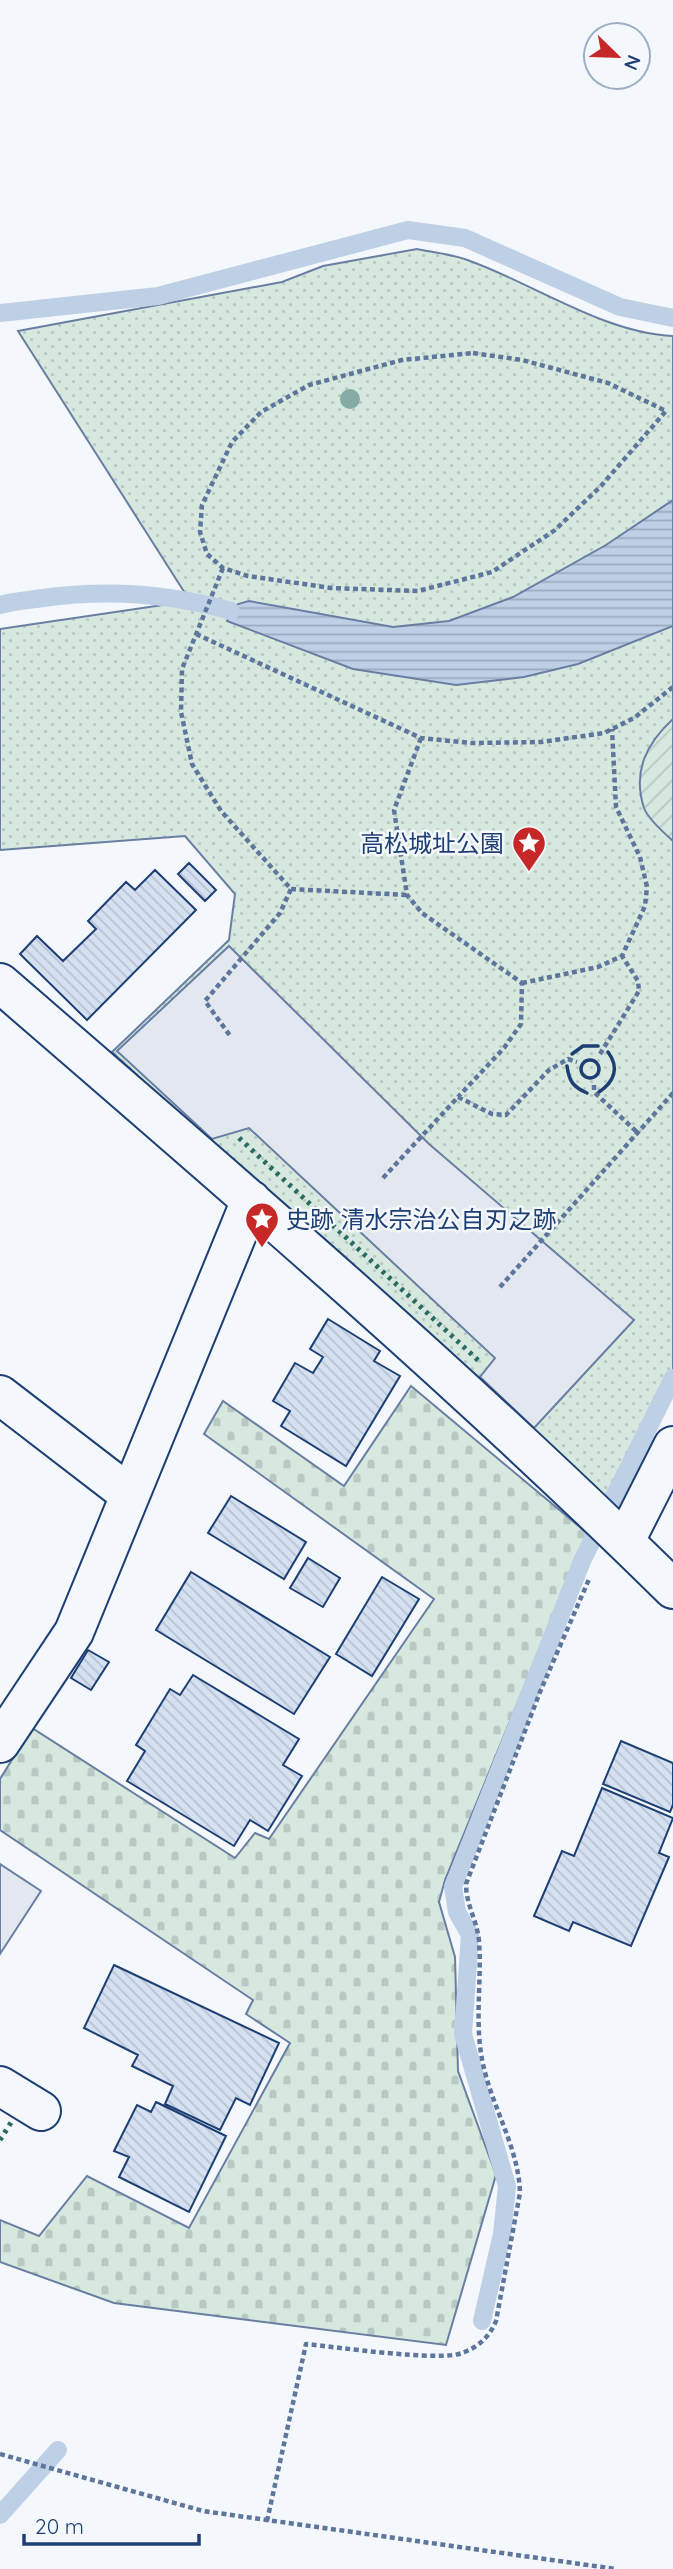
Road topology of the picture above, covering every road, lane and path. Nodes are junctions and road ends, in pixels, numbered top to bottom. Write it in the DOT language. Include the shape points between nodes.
graph roads {
  1 [pos="673,408"];
  2 [pos="666,411"];
  3 [pos="223,568"];
  4 [pos="196,634"];
  5 [pos="673,687"];
  6 [pos="612,729"];
  7 [pos="421,738"];
  8 [pos="291,889"];
  9 [pos="407,895"];
  10 [pos="622,957"];
  11 [pos="0,982"];
  12 [pos="522,983"];
  13 [pos="231,1037"];
  14 [pos="600,1054"];
  15 [pos="577,1062"];
  16 [pos="594,1085"];
  17 [pos="673,1093"];
  18 [pos="458,1097"];
  19 [pos="638,1133"];
  20 [pos="383,1178"];
  21 [pos="251,1200"];
  22 [pos="500,1287"];
  23 [pos="0,1395"];
  24 [pos="673,1446"];
  25 [pos="130,1495"];
  26 [pos="618,1534"];
  27 [pos="673,1589"];
  28 [pos="0,1743"];
  29 [pos="0,2087"];
  30 [pos="41,2111"];
  31 [pos="0,2454"];
  32 [pos="267,2521"];
  33 [pos="616,2569"];
  1 -- 2 [label="path"];
  2 -- 3 [label="path" via="601,486 555,530 492,572 418,591 331,588"];
  2 -- 3 [label="path" via="608,383 474,352 402,360 309,385 261,412 232,442 202,505 200,532 207,554"];
  3 -- 4 [label="path"];
  4 -- 7 [label="path"];
  4 -- 8 [label="path" via="182,669 181,712 192,764 221,811"];
  5 -- 6 [label="path"];
  6 -- 7 [label="path" via="541,742"];
  6 -- 10 [label="path" via="616,807 640,857 647,887 645,906"];
  7 -- 9 [label="path" via="394,810"];
  8 -- 9 [label="path"];
  8 -- 13 [label="path" via="280,913 205,1001"];
  9 -- 12 [label="path" via="422,913"];
  10 -- 12 [label="path" via="598,967"];
  10 -- 14 [label="path" via="638,981 639,992"];
  11 -- 21 [label="street"];
  12 -- 18 [label="path" via="521,1024"];
  15 -- 18 [label="path" via="568,1059 550,1070 506,1115 492,1114"];
  16 -- 19 [label="path" via="594,1092"];
  17 -- 19 [label="path"];
  18 -- 20 [label="path"];
  19 -- 22 [label="path"];
  21 -- 25 [label="street"];
  21 -- 26 [label="street"];
  23 -- 25 [label="street"];
  24 -- 26 [label="street"];
  25 -- 28 [label="street" via="74,1632"];
  26 -- 27 [label="street"];
  26 -- 32 [label="path" via="540,1692 466,1884 466,1901 477,1928 477,2011 483,2063 520,2172 496,2321 490,2337 461,2354 306,2344"];
  29 -- 30 [label="street"];
  31 -- 32 [label="path" via="203,2511"];
  32 -- 33 [label="path"];
}
